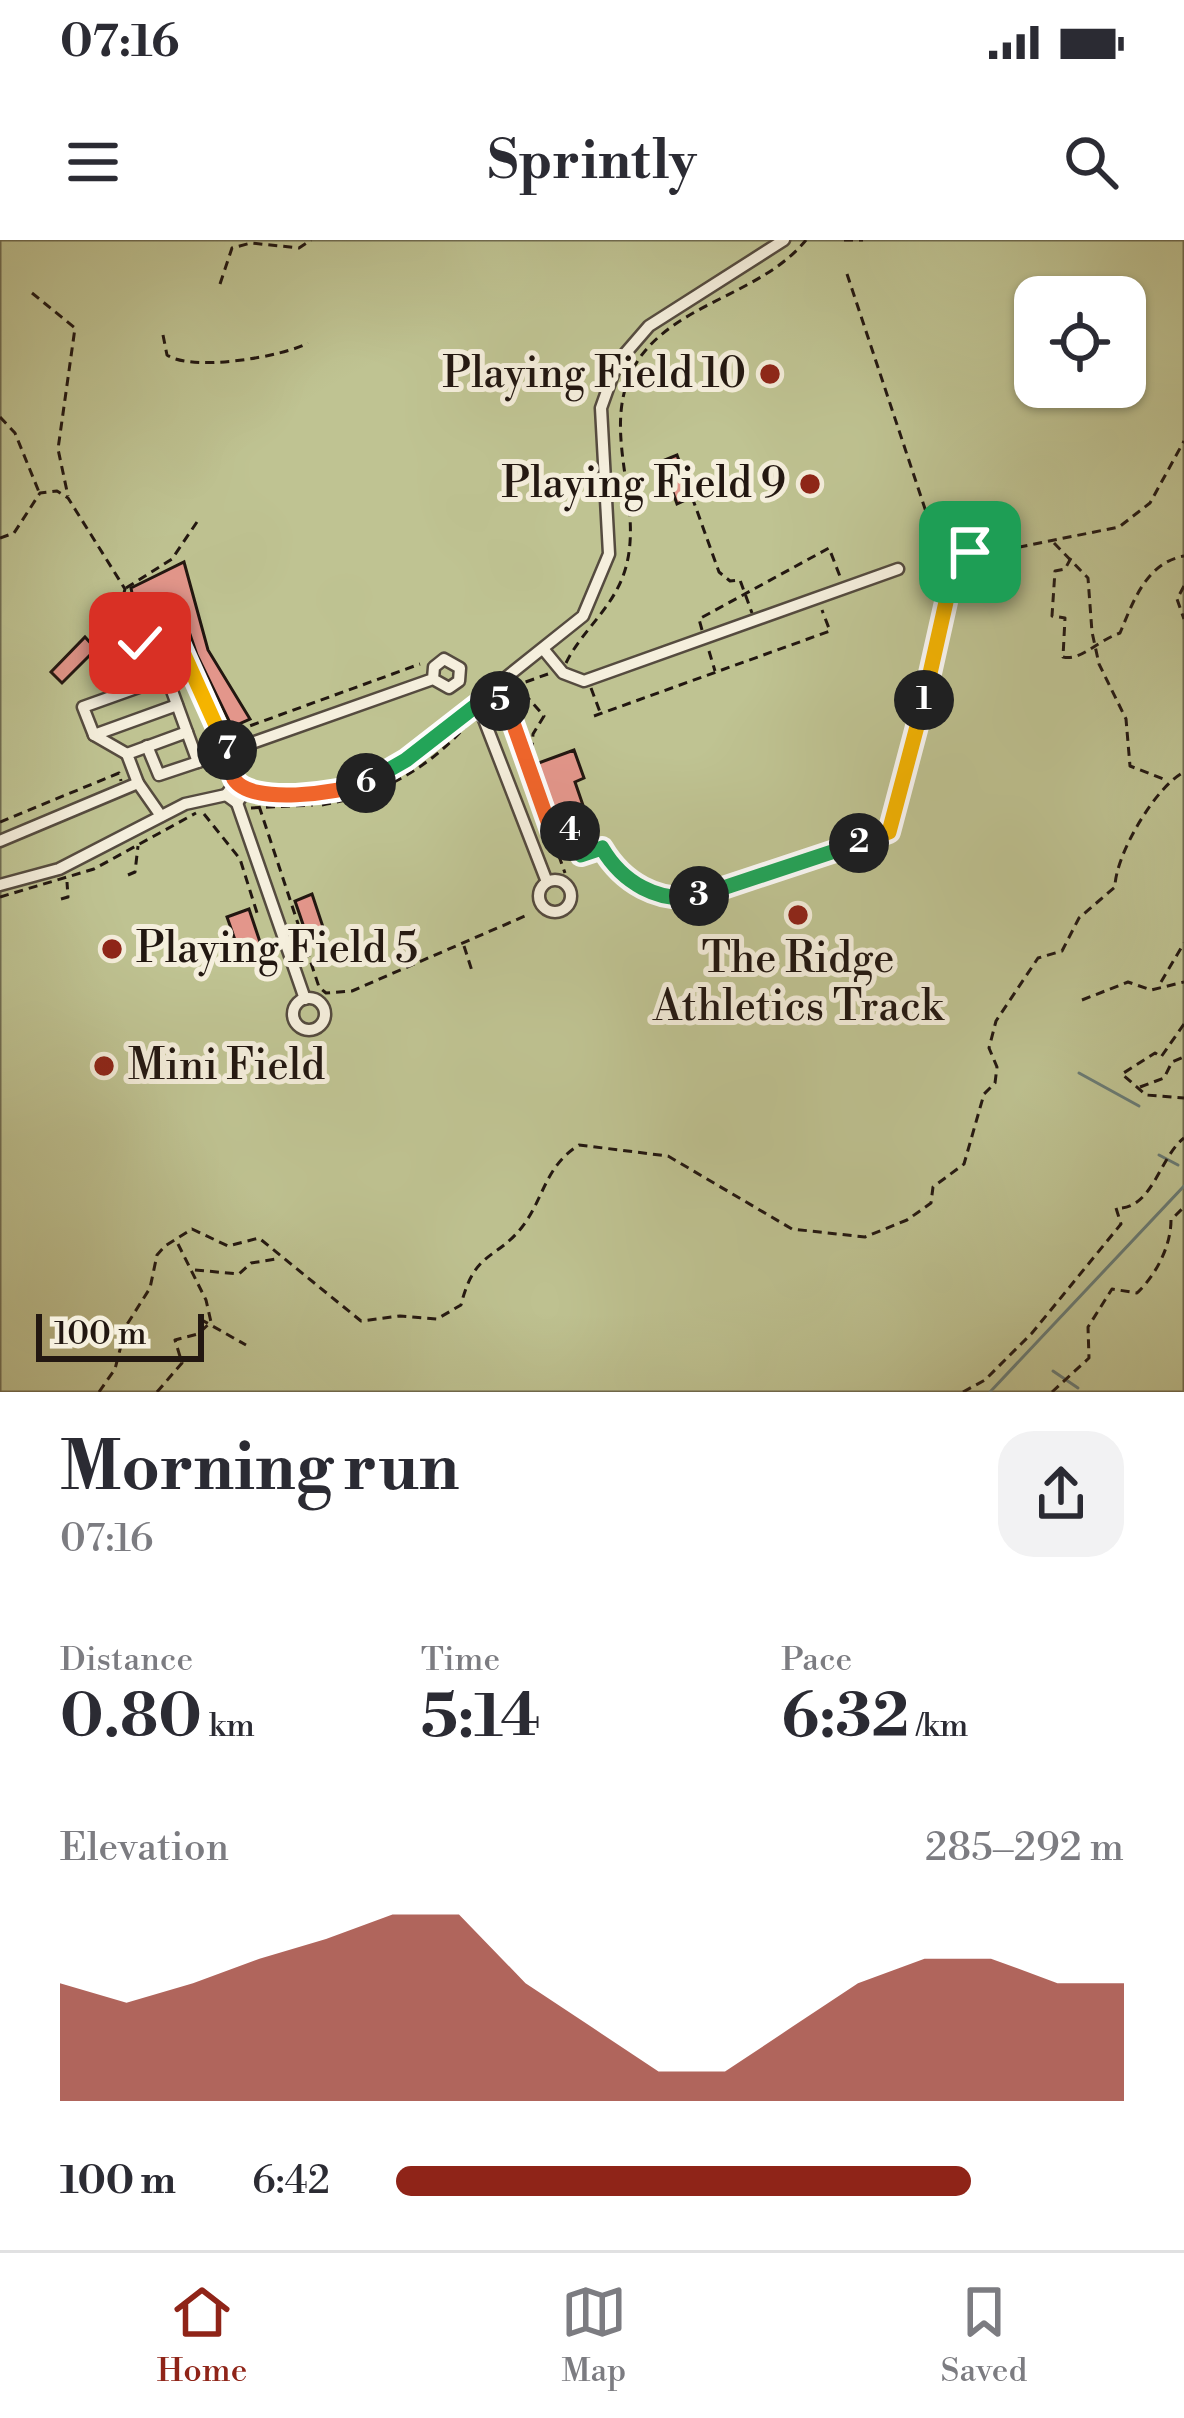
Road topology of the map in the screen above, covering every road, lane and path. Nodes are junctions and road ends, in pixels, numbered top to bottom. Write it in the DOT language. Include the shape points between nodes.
graph roads {
  1 [pos="231,240"];
  2 [pos="311,240"];
  3 [pos="784,240"];
  4 [pos="806,240"];
  5 [pos="844,240"];
  6 [pos="863,240"];
  7 [pos="232,248"];
  8 [pos="848,274"];
  9 [pos="220,284"];
  10 [pos="32,293"];
  11 [pos="163,335"];
  12 [pos="308,343"];
  13 [pos="0,417"];
  14 [pos="1184,441"];
  15 [pos="40,493"];
  16 [pos="692,497"];
  17 [pos="68,498"];
  18 [pos="199,519"];
  19 [pos="0,538"];
  20 [pos="1052,540"];
  21 [pos="1184,556"];
  22 [pos="1071,558"];
  23 [pos="943,563"];
  24 [pos="928,565"];
  25 [pos="898,569"];
  26 [pos="1184,586"];
  27 [pos="844,587"];
  28 [pos="124,589"];
  29 [pos="747,597"];
  30 [pos="818,597"];
  31 [pos="154,618"];
  32 [pos="1184,619"];
  33 [pos="755,620"];
  34 [pos="705,638"];
  35 [pos="162,640"];
  36 [pos="1094,642"];
  37 [pos="544,650"];
  38 [pos="420,664"];
  39 [pos="559,670"];
  40 [pos="715,672"];
  41 [pos="433,679"];
  42 [pos="588,680"];
  43 [pos="502,698"];
  44 [pos="177,705"];
  45 [pos="507,706"];
  46 [pos="481,708"];
  47 [pos="187,732"];
  48 [pos="94,735"];
  49 [pos="221,736"];
  50 [pos="147,746"];
  51 [pos="227,752"];
  52 [pos="127,754"];
  53 [pos="198,762"];
  54 [pos="528,765"];
  55 [pos="1184,772"];
  56 [pos="1168,781"];
  57 [pos="138,783"];
  58 [pos="240,786"];
  59 [pos="124,789"];
  60 [pos="226,795"];
  61 [pos="237,803"];
  62 [pos="259,806"];
  63 [pos="202,810"];
  64 [pos="161,815"];
  65 [pos="0,822"];
  66 [pos="553,836"];
  67 [pos="0,841"];
  68 [pos="138,846"];
  69 [pos="565,873"];
  70 [pos="128,875"];
  71 [pos="67,879"];
  72 [pos="547,882"];
  73 [pos="0,885"];
  74 [pos="62,899"];
  75 [pos="258,916"];
  76 [pos="525,916"];
  77 [pos="1184,943"];
  78 [pos="464,945"];
  79 [pos="473,974"];
  80 [pos="1184,982"];
  81 [pos="1160,984"];
  82 [pos="305,999"];
  83 [pos="1082,1000"];
  84 [pos="1184,1024"];
  85 [pos="1184,1057"];
  86 [pos="1138,1088"];
  87 [pos="1184,1098"];
  88 [pos="1184,1138"];
  89 [pos="1184,1207"];
  90 [pos="176,1240"];
  91 [pos="280,1258"];
  92 [pos="193,1270"];
  93 [pos="200,1319"];
  94 [pos="209,1324"];
  95 [pos="246,1345"];
  96 [pos="99,1392"];
  97 [pos="157,1392"];
  98 [pos="963,1392"];
  99 [pos="1052,1392"];
  1 -- 7 [label="path"];
  2 -- 7 [label="path" via="299,248"];
  3 -- 37 [label="street" via="649,326 616,363 601,408 609,554 583,616"];
  4 -- 39 [label="path" via="642,355 621,399 628,557 620,588"];
  5 -- 6 [label="path"];
  7 -- 9 [label="path"];
  8 -- 23 [label="path"];
  10 -- 17 [label="path" via="75,328 58,448"];
  11 -- 12 [label="path" via="167,355 191,365 285,356"];
  13 -- 15 [label="path"];
  14 -- 20 [label="path" via="1136,518"];
  15 -- 17 [label="path"];
  15 -- 19 [label="path" via="14,533"];
  16 -- 29 [label="path" via="719,572 740,580"];
  17 -- 28 [label="path"];
  18 -- 28 [label="path" via="172,559"];
  20 -- 22 [label="path"];
  20 -- 23 [label="path"];
  21 -- 36 [label="path" via="1134,594 1120,633"];
  22 -- 36 [label="path" via="1088,578"];
  22 -- 36 [label="path" via="1055,571 1050,598 1052,616 1067,628 1063,657 1083,658"];
  23 -- 24 [label="path"];
  23 -- 66 [label="path" via="941,632 889,832 692,898 626,880 602,848 581,855 572,830"];
  25 -- 27 [label="street"];
  26 -- 32 [label="path" via="1177,599"];
  27 -- 29 [label="path" via="829,548"];
  27 -- 30 [label="street"];
  28 -- 35 [label="path" via="137,640"];
  29 -- 33 [label="path"];
  29 -- 34 [label="path" via="699,619"];
  30 -- 33 [label="street"];
  30 -- 40 [label="path" via="830,631"];
  31 -- 35 [label="path"];
  33 -- 34 [label="street"];
  34 -- 40 [label="path"];
  34 -- 42 [label="street"];
  35 -- 49 [label="path" via="180,644"];
  36 -- 56 [label="path" via="1126,719 1130,766"];
  37 -- 39 [label="street"];
  37 -- 46 [label="street"];
  38 -- 49 [label="path"];
  39 -- 42 [label="street"];
  39 -- 43 [label="path"];
  40 -- 42 [label="path" via="597,715"];
  41 -- 51 [label="street"];
  43 -- 45 [label="path"];
  43 -- 46 [label="path"];
  44 -- 47 [label="street"];
  44 -- 48 [label="street"];
  44 -- 48 [label="street" via="167,677 83,707"];
  45 -- 54 [label="path"];
  45 -- 54 [label="path" via="528,698 541,706"];
  46 -- 58 [label="street" via="362,785 319,794"];
  46 -- 72 [label="street"];
  47 -- 50 [label="street"];
  47 -- 53 [label="street"];
  48 -- 52 [label="street"];
  49 -- 51 [label="path"];
  50 -- 52 [label="street"];
  50 -- 53 [label="street" via="159,776"];
  51 -- 53 [label="street"];
  51 -- 58 [label="street"];
  52 -- 57 [label="street"];
  54 -- 66 [label="path"];
  55 -- 56 [label="path"];
  56 -- 91 [label="path" via="1115,867 1114,887 1079,918 1062,951 1038,958 997,1021 989,1048 995,1083 984,1094 964,1164 907,1220 865,1238 792,1228 680,1161 579,1145 546,1176 516,1234 475,1266 461,1305 437,1319 361,1322"];
  57 -- 59 [label="street"];
  57 -- 64 [label="street"];
  58 -- 60 [label="street"];
  58 -- 61 [label="street"];
  59 -- 65 [label="path" via="118,773"];
  59 -- 67 [label="street"];
  60 -- 61 [label="street"];
  60 -- 64 [label="street"];
  61 -- 82 [label="street"];
  62 -- 78 [label="path" via="326,993 352,991"];
  63 -- 75 [label="path" via="240,859"];
  64 -- 73 [label="street" via="76,862"];
  66 -- 69 [label="path"];
  68 -- 70 [label="path"];
  71 -- 74 [label="path"];
  76 -- 78 [label="path"];
  77 -- 81 [label="path"];
  78 -- 79 [label="path"];
  80 -- 81 [label="path"];
  81 -- 83 [label="path" via="1151,990 1127,982"];
  84 -- 86 [label="path" via="1161,1057 1155,1053 1122,1074"];
  85 -- 86 [label="path" via="1164,1078"];
  86 -- 87 [label="path"];
  88 -- 98 [label="path" via="1142,1198 1115,1208 1120,1224 1094,1262 1078,1270 985,1380"];
  89 -- 99 [label="path" via="1171,1220 1171,1244 1148,1283 1137,1293 1112,1289 1088,1327 1089,1358"];
  90 -- 91 [label="path" via="192,1229 228,1246 259,1238"];
  90 -- 92 [label="path"];
  90 -- 96 [label="path" via="158,1256"];
  91 -- 92 [label="path" via="239,1274"];
  92 -- 94 [label="path"];
  93 -- 94 [label="path"];
  94 -- 95 [label="path"];
  94 -- 97 [label="path" via="176,1340 182,1364"];
}
